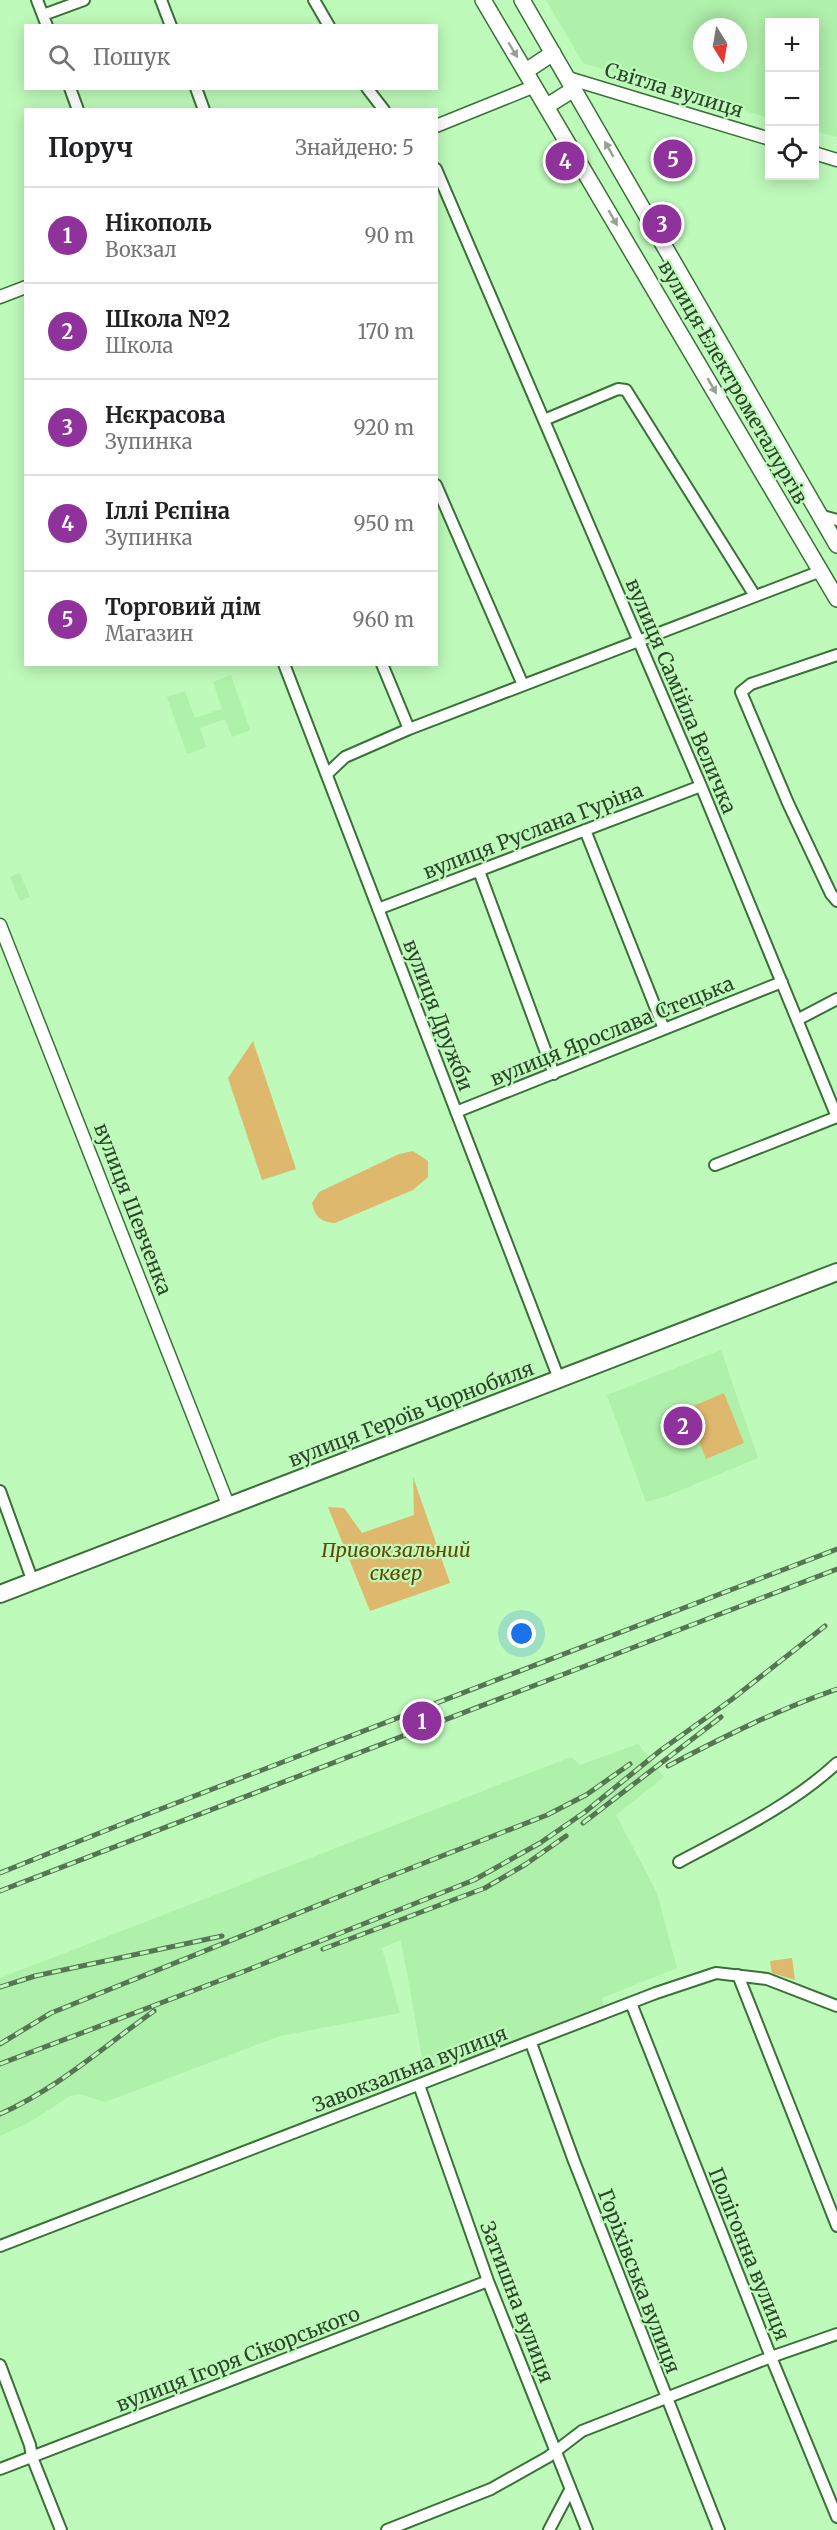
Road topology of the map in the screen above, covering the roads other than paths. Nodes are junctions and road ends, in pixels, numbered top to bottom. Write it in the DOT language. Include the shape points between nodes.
graph roads {
  1 [pos="37,0"];
  2 [pos="84,0"];
  3 [pos="161,0"];
  4 [pos="314,0"];
  5 [pos="483,0"];
  6 [pos="522,0"];
  7 [pos="45,20"];
  8 [pos="170,24"];
  9 [pos="328,24"];
  10 [pos="553,53"];
  11 [pos="526,71"];
  12 [pos="571,83"];
  13 [pos="535,86"];
  14 [pos="71,90"];
  15 [pos="197,90"];
  16 [pos="369,90"];
  17 [pos="547,106"];
  18 [pos="77,108"];
  19 [pos="203,108"];
  20 [pos="382,108"];
  21 [pos="438,125"];
  22 [pos="765,138"];
  23 [pos="819,155"];
  24 [pos="837,160"];
  25 [pos="438,174"];
  26 [pos="24,288"];
  27 [pos="0,297"];
  28 [pos="543,420"];
  29 [pos="438,490"];
  30 [pos="819,515"];
  31 [pos="837,520"];
  32 [pos="837,545"];
  33 [pos="821,572"];
  34 [pos="755,596"];
  35 [pos="837,599"];
  36 [pos="637,641"];
  37 [pos="837,655"];
  38 [pos="285,666"];
  39 [pos="383,666"];
  40 [pos="523,685"];
  41 [pos="409,729"];
  42 [pos="327,774"];
  43 [pos="701,786"];
  44 [pos="585,830"];
  45 [pos="478,871"];
  46 [pos="837,901"];
  47 [pos="378,909"];
  48 [pos="0,926"];
  49 [pos="782,982"];
  50 [pos="837,999"];
  51 [pos="797,1020"];
  52 [pos="664,1029"];
  53 [pos="554,1074"];
  54 [pos="456,1112"];
  55 [pos="715,1165"];
  56 [pos="837,1272"];
  57 [pos="559,1379"];
  58 [pos="0,1491"];
  59 [pos="229,1507"];
  60 [pos="33,1582"];
  61 [pos="0,1594"];
  62 [pos="837,1762"];
  63 [pos="679,1862"];
  64 [pos="738,1975"];
  65 [pos="631,2003"];
  66 [pos="837,2006"];
  67 [pos="531,2043"];
  68 [pos="419,2085"];
  69 [pos="837,2226"];
  70 [pos="0,2246"];
  71 [pos="488,2281"];
  72 [pos="837,2334"];
  73 [pos="771,2357"];
  74 [pos="0,2366"];
  75 [pos="666,2398"];
  76 [pos="555,2451"];
  77 [pos="32,2457"];
  78 [pos="0,2469"];
  79 [pos="570,2490"];
  80 [pos="837,2517"];
  81 [pos="61,2530"];
  82 [pos="387,2530"];
  83 [pos="549,2530"];
  84 [pos="587,2530"];
  85 [pos="719,2530"];
  1 -- 7 [label="street"];
  2 -- 7 [label="street"];
  3 -- 8 [label="street"];
  4 -- 9 [label="street"];
  5 -- 11 [label="main road, вулиця Електрометалургів, one-way"];
  6 -- 10 [label="main road, вулиця Електрометалургів"];
  10 -- 11 [label="main road"];
  10 -- 12 [label="main road, вулиця Електрометалургів"];
  11 -- 13 [label="main road, вулиця Електрометалургів"];
  12 -- 17 [label="main road"];
  12 -- 22 [label="street, Світла вулиця"];
  30 -- 12 [label="main road, вулиця Електрометалургів, one-way"];
  13 -- 17 [label="main road, вулиця Електрометалургів"];
  13 -- 21 [label="street"];
  14 -- 18 [label="street"];
  15 -- 19 [label="street"];
  16 -- 20 [label="street"];
  17 -- 33 [label="main road, вулиця Електрометалургів, one-way"];
  23 -- 24 [label="street"];
  25 -- 28 [label="street, вулиця Самійла Величка"];
  26 -- 27 [label="street"];
  28 -- 34 [label="street" via="618,389 626,390"];
  28 -- 36 [label="street, вулиця Самійла Величка"];
  29 -- 40 [label="street"];
  30 -- 31 [label="street"];
  30 -- 32 [label="main road, вулиця Електрометалургів"];
  33 -- 34 [label="street"];
  33 -- 35 [label="main road, вулиця Електрометалургів"];
  34 -- 36 [label="street"];
  36 -- 40 [label="street"];
  36 -- 43 [label="street, вулиця Самійла Величка"];
  37 -- 46 [label="street" via="751,684 741,692 788,803"];
  38 -- 42 [label="street, вулиця Дружби"];
  39 -- 41 [label="street"];
  40 -- 41 [label="street"];
  41 -- 42 [label="street" via="345,757"];
  42 -- 47 [label="street, вулиця Дружби"];
  43 -- 44 [label="street, вулиця Руслана Гуріна"];
  43 -- 49 [label="street, вулиця Самійла Величка"];
  44 -- 45 [label="street, вулиця Руслана Гуріна"];
  44 -- 52 [label="street"];
  45 -- 47 [label="street, вулиця Руслана Гуріна"];
  45 -- 53 [label="street"];
  47 -- 54 [label="street, вулиця Дружби"];
  48 -- 59 [label="street, вулиця Шевченка"];
  49 -- 51 [label="street, вулиця Самійла Величка"];
  49 -- 52 [label="street, вулиця Ярослава Стецька"];
  50 -- 51 [label="street"];
  51 -- 55 [label="street, вулиця Самійла Величка" via="837,1117"];
  52 -- 53 [label="street, вулиця Ярослава Стецька"];
  53 -- 54 [label="street, вулиця Ярослава Стецька"];
  54 -- 57 [label="street, вулиця Дружби"];
  56 -- 57 [label="main road, вулиця Героїв Чорнобиля"];
  57 -- 59 [label="main road, вулиця Героїв Чорнобиля"];
  58 -- 60 [label="street"];
  59 -- 60 [label="main road, вулиця Героїв Чорнобиля"];
  60 -- 61 [label="main road, вулиця Героїв Чорнобиля"];
  62 -- 63 [label="street" via="755,1821"];
  64 -- 65 [label="street, Завокзальна вулиця" via="716,1973"];
  64 -- 66 [label="street, Завокзальна вулиця" via="767,1980"];
  64 -- 69 [label="street"];
  65 -- 67 [label="street, Завокзальна вулиця"];
  65 -- 73 [label="street, Полігонна вулиця"];
  67 -- 68 [label="street, Завокзальна вулиця"];
  67 -- 75 [label="street, Горіхівська вулиця"];
  68 -- 70 [label="street, Завокзальна вулиця"];
  68 -- 71 [label="street, Затишна вулиця"];
  71 -- 76 [label="street, Затишна вулиця"];
  71 -- 77 [label="street, вулиця Ігоря Сікорського"];
  72 -- 73 [label="street"];
  73 -- 75 [label="street"];
  73 -- 80 [label="street, Полігонна вулиця"];
  74 -- 77 [label="street"];
  75 -- 76 [label="street" via="582,2431"];
  75 -- 85 [label="street, Горіхівська вулиця"];
  76 -- 79 [label="street, Затишна вулиця"];
  76 -- 82 [label="street" via="491,2488"];
  77 -- 78 [label="street, вулиця Ігоря Сікорського"];
  77 -- 81 [label="street"];
  79 -- 83 [label="street"];
  79 -- 84 [label="street, Затишна вулиця"];
}
